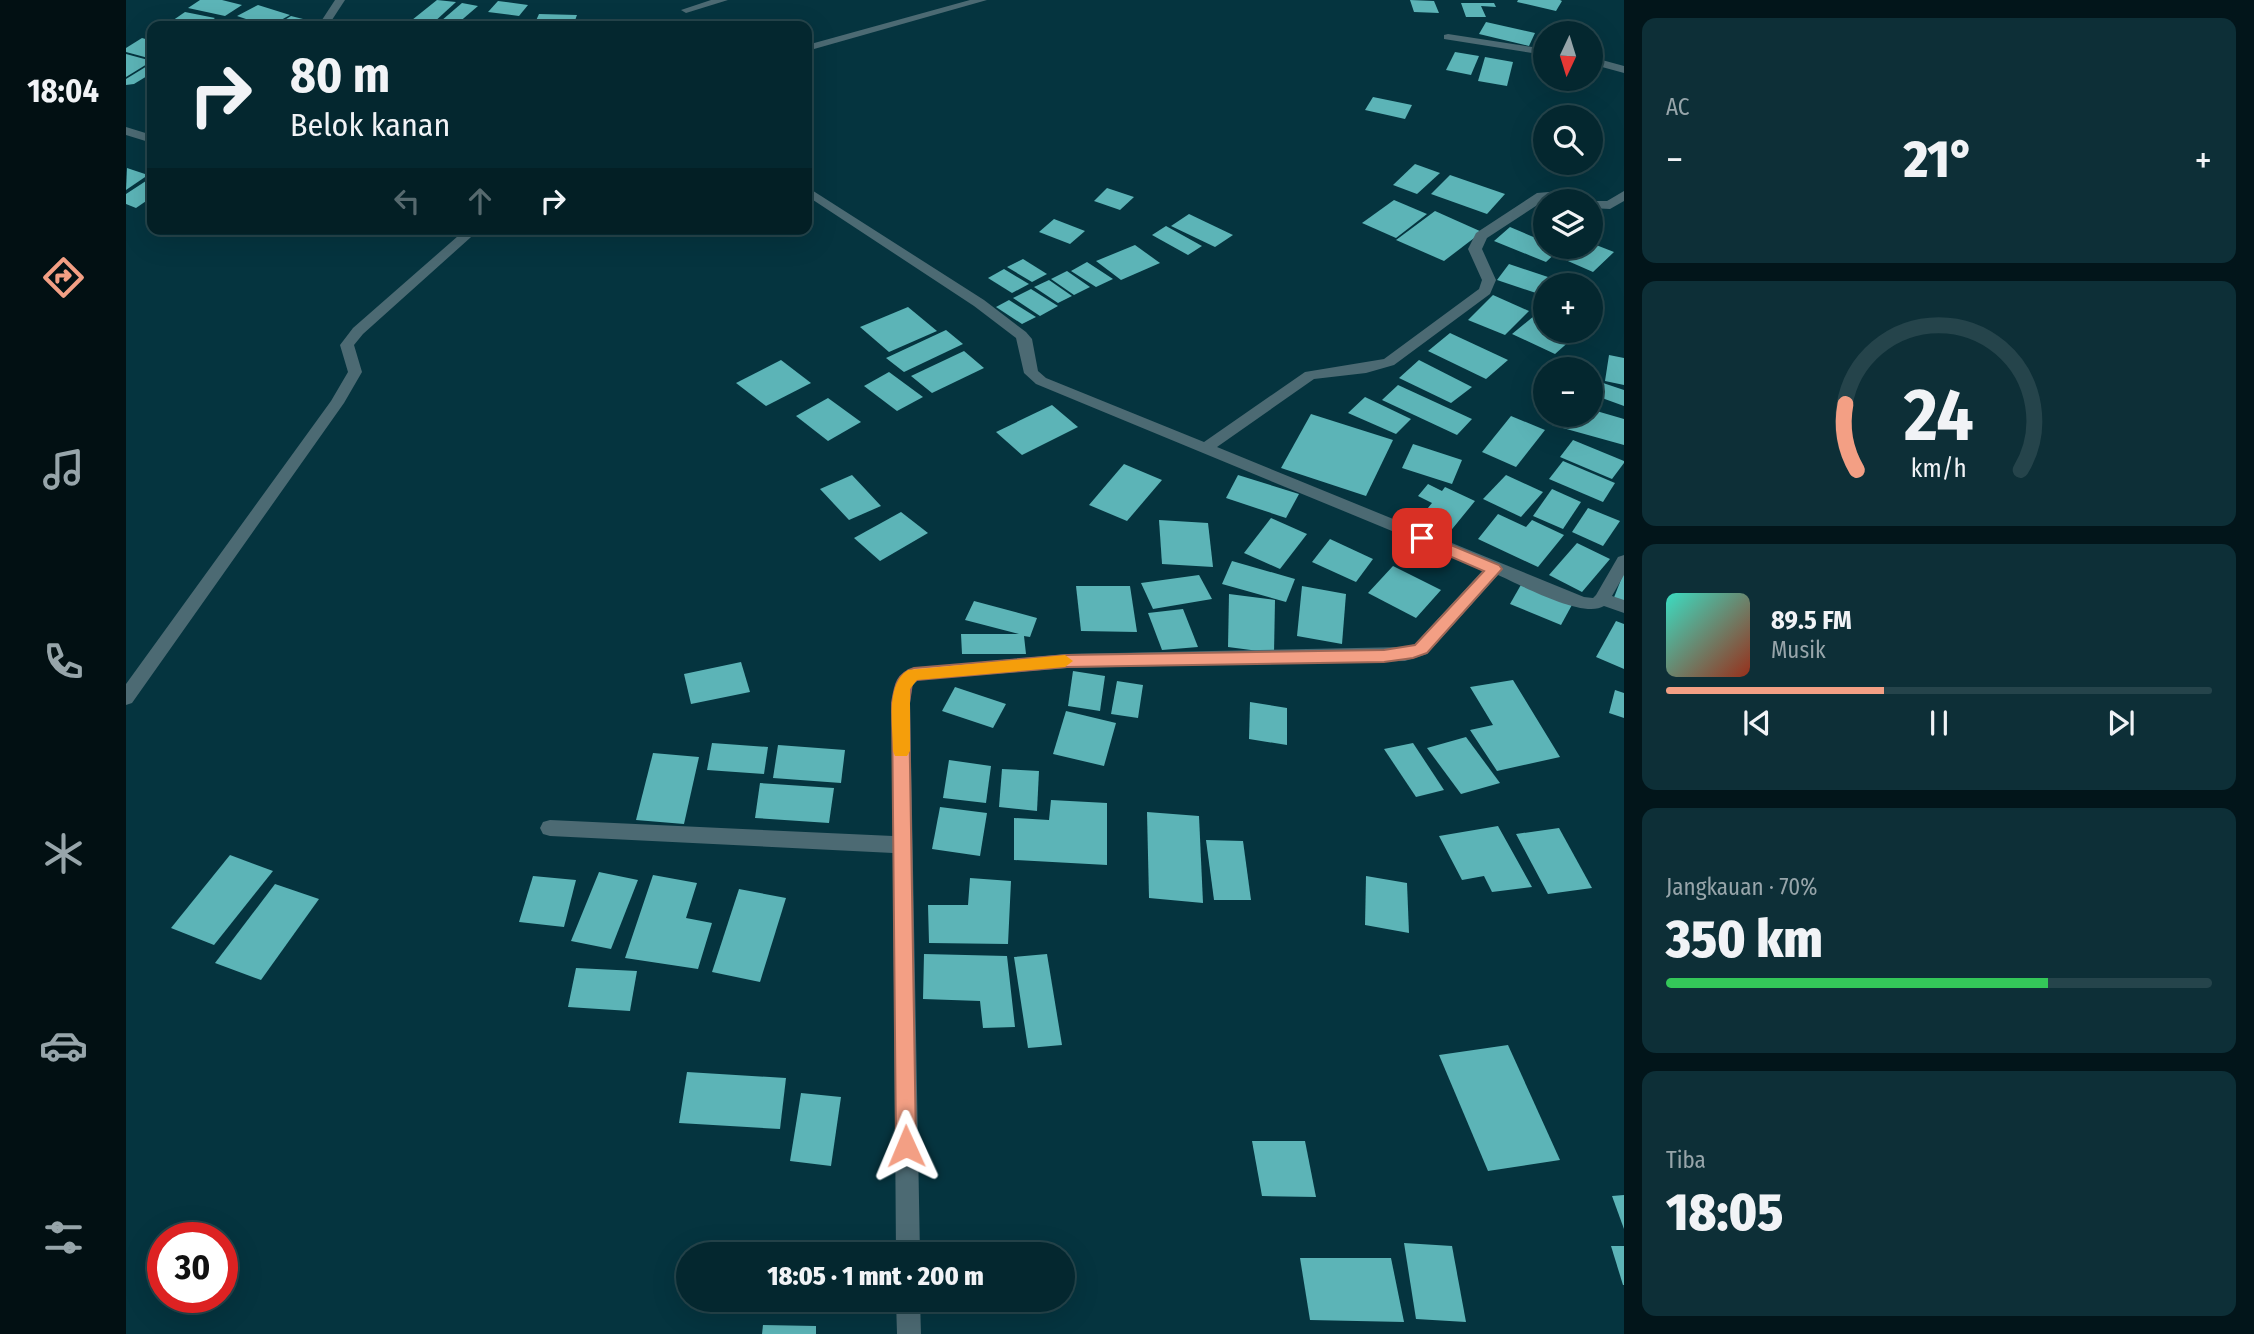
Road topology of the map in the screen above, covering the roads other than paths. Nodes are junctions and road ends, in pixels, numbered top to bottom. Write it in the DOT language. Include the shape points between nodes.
graph roads {
  1 [pos="340,0"];
  2 [pos="723,0"];
  3 [pos="982,0"];
  4 [pos="686,10"];
  5 [pos="326,21"];
  6 [pos="1448,37"];
  7 [pos="812,47"];
  8 [pos="1533,50"];
  9 [pos="1603,64"];
  10 [pos="1624,70"];
  11 [pos="126,131"];
  12 [pos="147,137"];
  13 [pos="812,194"];
  14 [pos="1624,195"];
  15 [pos="1533,202"];
  16 [pos="1603,205"];
  17 [pos="467,235"];
  18 [pos="1206,447"];
  19 [pos="1624,561"];
  20 [pos="1494,569"];
  21 [pos="1602,599"];
  22 [pos="1624,607"];
  23 [pos="126,698"];
  24 [pos="550,828"];
  25 [pos="903,845"];
  26 [pos="908,1242"];
  27 [pos="908,1312"];
  28 [pos="909,1334"];
  1 -- 5 [label="street"];
  2 -- 4 [label="street"];
  3 -- 7 [label="street"];
  6 -- 8 [label="street"];
  9 -- 10 [label="street"];
  11 -- 12 [label="street"];
  13 -- 18 [label="street" via="1021,334 1036,378"];
  14 -- 16 [label="street"];
  15 -- 18 [label="street" via="1481,236 1475,249 1489,280 1485,291 1389,362 1310,374"];
  17 -- 23 [label="street" via="347,345 355,372 337,403"];
  18 -- 20 [label="street"];
  19 -- 21 [label="street"];
  20 -- 21 [label="street" via="1582,603 1596,604"];
  20 -- 25 [label="street" via="1421,649 1405,654 1067,661 914,674 903,684 901,703"];
  21 -- 22 [label="street"];
  24 -- 25 [label="street"];
  25 -- 26 [label="street"];
  27 -- 28 [label="street"];
}
